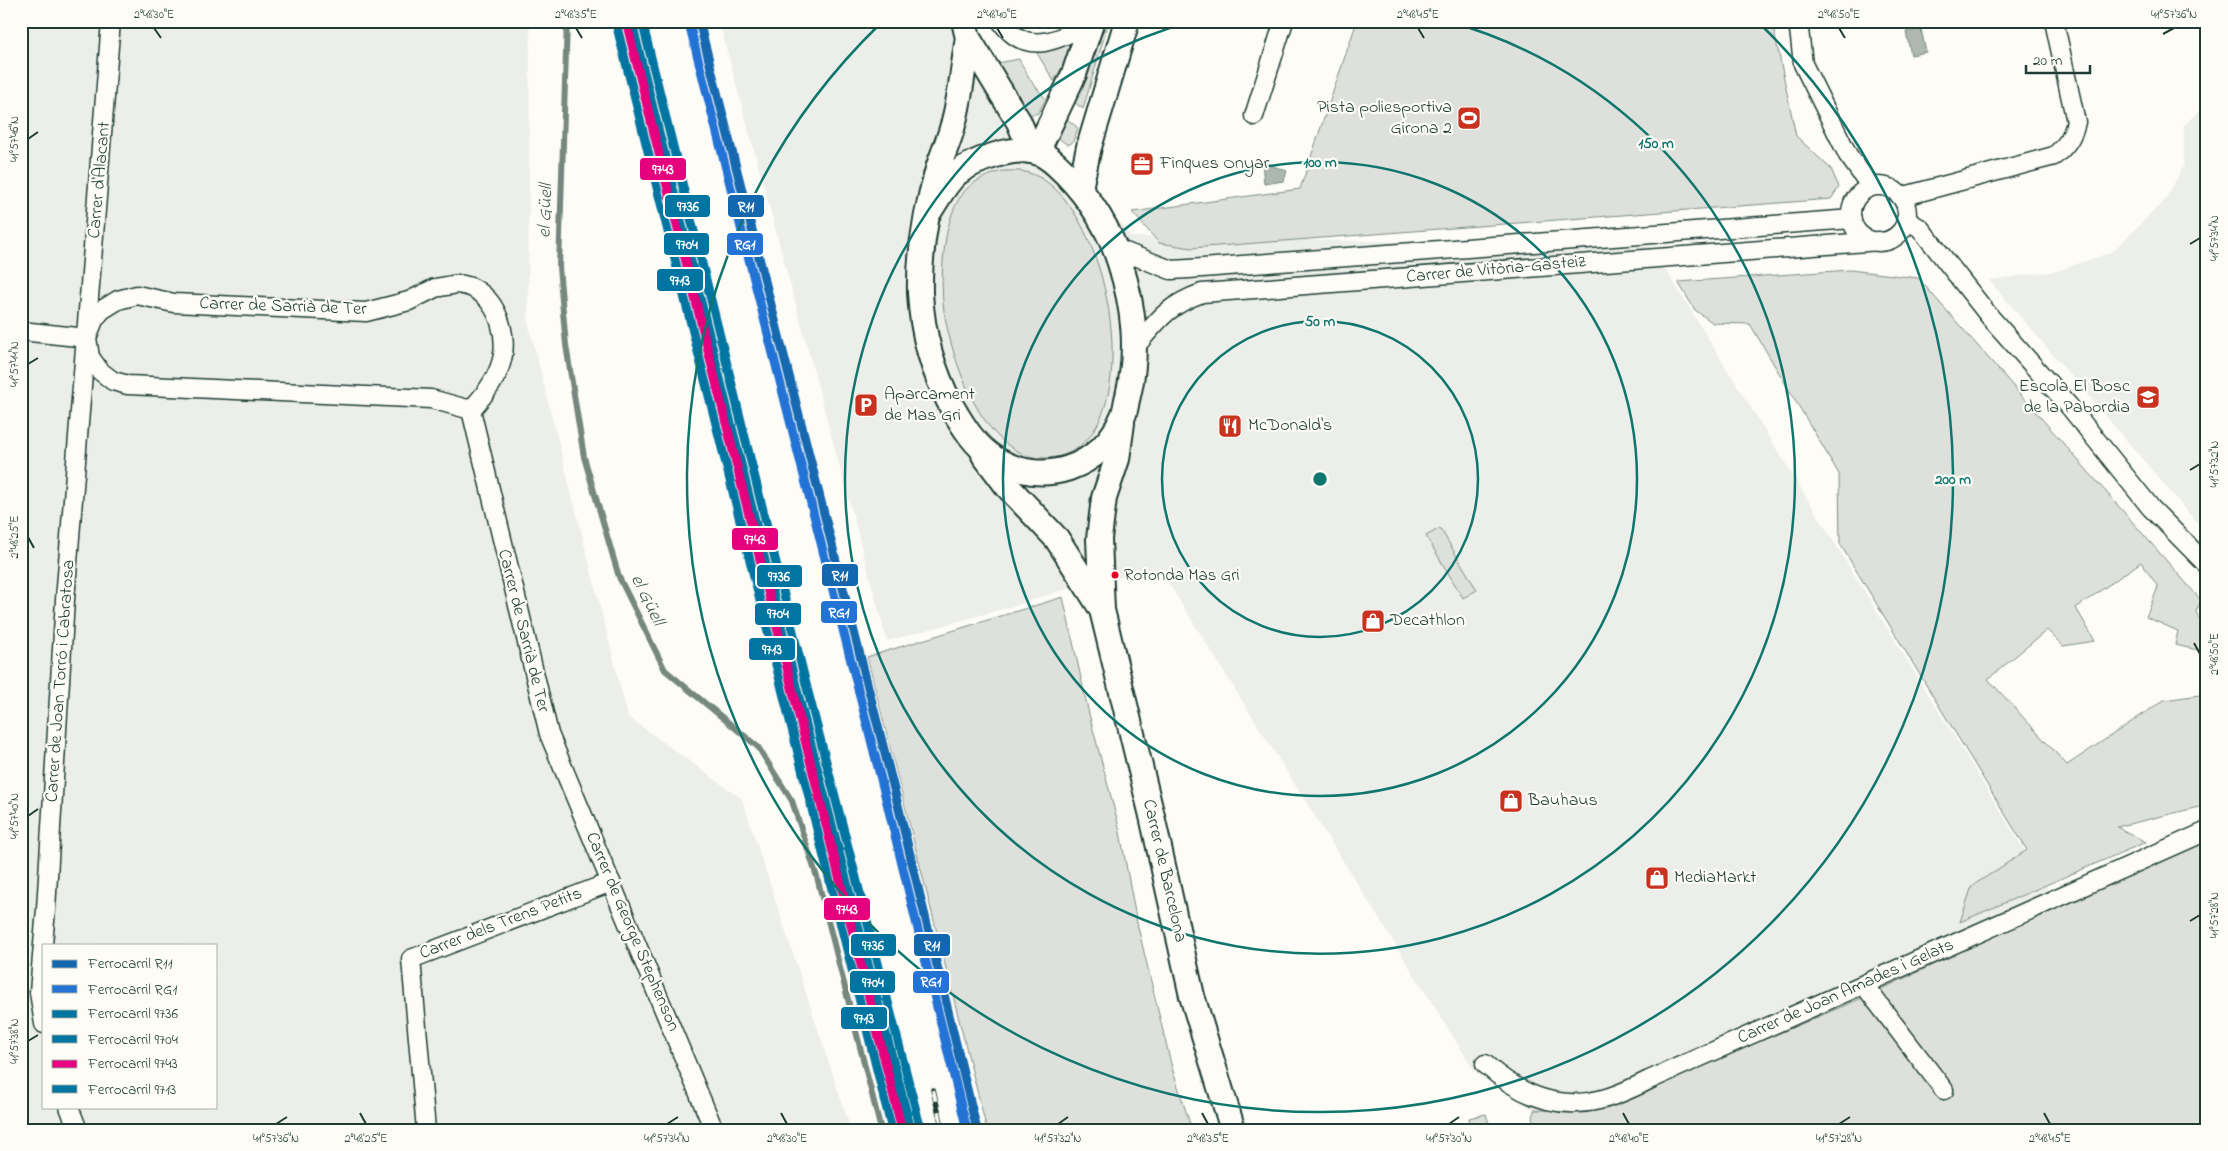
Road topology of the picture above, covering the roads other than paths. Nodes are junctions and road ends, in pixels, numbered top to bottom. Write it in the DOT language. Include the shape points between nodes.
graph roads {
  1 [pos="111,21"];
  2 [pos="1001,21"];
  3 [pos="1092,21"];
  4 [pos="1127,21"];
  5 [pos="1284,21"];
  6 [pos="1798,21"];
  7 [pos="2054,21"];
  8 [pos="967,27"];
  9 [pos="1254,116"];
  10 [pos="1038,145"];
  11 [pos="1870,187"];
  12 [pos="1080,188"];
  13 [pos="1901,197"];
  14 [pos="929,212"];
  15 [pos="1852,218"];
  16 [pos="1906,220"];
  17 [pos="1879,241"];
  18 [pos="1115,248"];
  19 [pos="21,331"];
  20 [pos="87,338"];
  21 [pos="1136,347"];
  22 [pos="471,410"];
  23 [pos="1123,416"];
  24 [pos="977,445"];
  25 [pos="2207,565"];
  26 [pos="1102,610"];
  27 [pos="549,734"];
  28 [pos="2207,831"];
  29 [pos="611,882"];
  30 [pos="43,944"];
  31 [pos="42,958"];
  32 [pos="1864,985"];
  33 [pos="42,1011"];
  34 [pos="1485,1064"];
  35 [pos="1944,1090"];
  36 [pos="69,1108"];
  37 [pos="78,1130"];
  38 [pos="426,1130"];
  39 [pos="714,1130"];
  40 [pos="1233,1130"];
  1 -- 20 [label="street, Carrer d'Alacant"];
  2 -- 3 [label="street" via="1018,38 1039,43 1062,38"];
  3 -- 10 [label="main road" via="1074,74"];
  4 -- 12 [label="main road" via="1088,147"];
  5 -- 9 [label="street"];
  6 -- 11 [label="street" via="1803,64 1848,155"];
  7 -- 13 [label="street" via="2076,122 2066,145 2054,156"];
  8 -- 10 [label="main road" via="1019,122"];
  8 -- 14 [label="main road" via="954,123 938,168"];
  10 -- 12 [label="main road"];
  10 -- 14 [label="main road" via="996,154 965,167"];
  11 -- 13 [label="street" via="1887,187"];
  11 -- 15 [label="street" via="1856,198"];
  12 -- 18 [label="main road" via="1104,222"];
  13 -- 16 [label="street" via="1906,208"];
  14 -- 24 [label="main road, Carrer de Barcelona" via="921,256 924,330 945,394"];
  15 -- 17 [label="street" via="1861,235"];
  15 -- 18 [label="street, Carrer de Vitòria-Gasteiz" via="1189,270 1171,270"];
  16 -- 17 [label="street" via="1896,236"];
  16 -- 25 [label="street" via="1920,228 1990,317 2069,406 2151,508"];
  17 -- 21 [label="street, Carrer de Vitòria-Gasteiz" via="1202,292 1163,314"];
  18 -- 21 [label="main road" via="1127,286"];
  19 -- 20 [label="street"];
  20 -- 22 [label="street" via="90,357 100,371 113,381 128,385 431,399"];
  20 -- 22 [label="street, Carrer de Sarrià de Ter" via="102,310 118,300 137,295 174,303 366,312 409,301 435,288 458,284 473,288 489,302 500,320 505,344 500,368 490,388"];
  20 -- 30 [label="street, Carrer de Joan Torró i Cabratosa" via="65,600"];
  21 -- 23 [label="main road"];
  22 -- 27 [label="street, Carrer de Sarrià de Ter"];
  23 -- 24 [label="main road" via="1106,444 1077,466 1051,474 1013,466 996,459"];
  23 -- 26 [label="main road, Carrer de Barcelona" via="1117,459 1104,498 1099,538"];
  24 -- 26 [label="main road, Carrer de Barcelona" via="1008,487 1057,539"];
  26 -- 40 [label="main road, Carrer de Barcelona" via="1192,996"];
  27 -- 29 [label="street, Carrer de George Stephenson"];
  28 -- 32 [label="street, Carrer de Joan Amades i Gelats"];
  29 -- 38 [label="street, Carrer dels Trens Petits" via="411,958"];
  29 -- 39 [label="street, Carrer de George Stephenson"];
  31 -- 33 [label="street, Carrer de Joan Torró i Cabratosa" via="39,992"];
  32 -- 34 [label="street, Carrer de Joan Amades i Gelats" via="1597,1101 1558,1101 1538,1097 1519,1090"];
  32 -- 35 [label="street"];
  36 -- 37 [label="street"];
}
